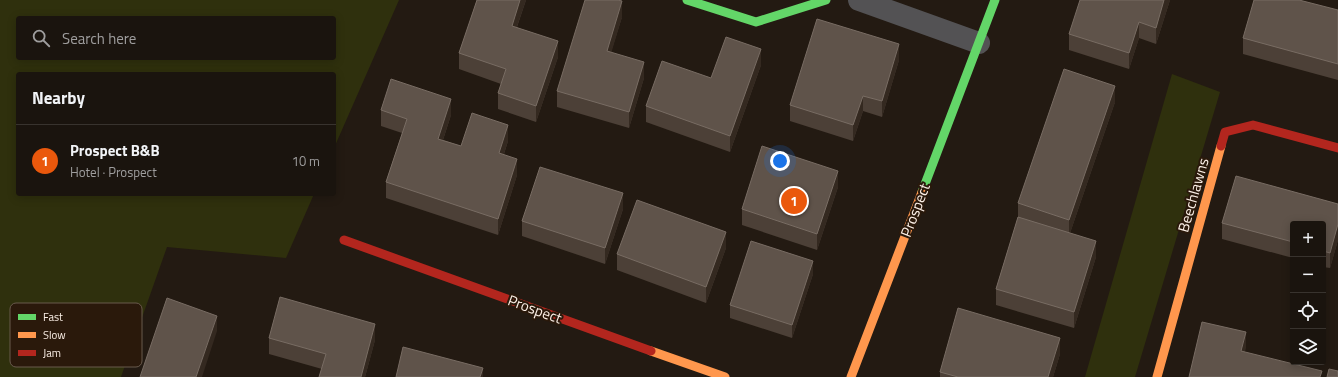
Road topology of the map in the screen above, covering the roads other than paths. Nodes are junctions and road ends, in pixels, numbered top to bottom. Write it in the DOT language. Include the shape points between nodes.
graph roads {
  1 [pos="687,0"];
  2 [pos="826,0"];
  3 [pos="859,0"];
  4 [pos="995,0"];
  5 [pos="979,43"];
  6 [pos="1338,148"];
  7 [pos="344,240"];
  8 [pos="725,377"];
  9 [pos="851,377"];
  10 [pos="1157,377"];
  1 -- 2 [label="street" via="756,22"];
  3 -- 5 [label="street"];
  4 -- 5 [label="street, Prospect"];
  5 -- 9 [label="street, Prospect"];
  6 -- 10 [label="street, Beechlawns" via="1252,125 1225,132"];
  7 -- 8 [label="street, Prospect"];
}
